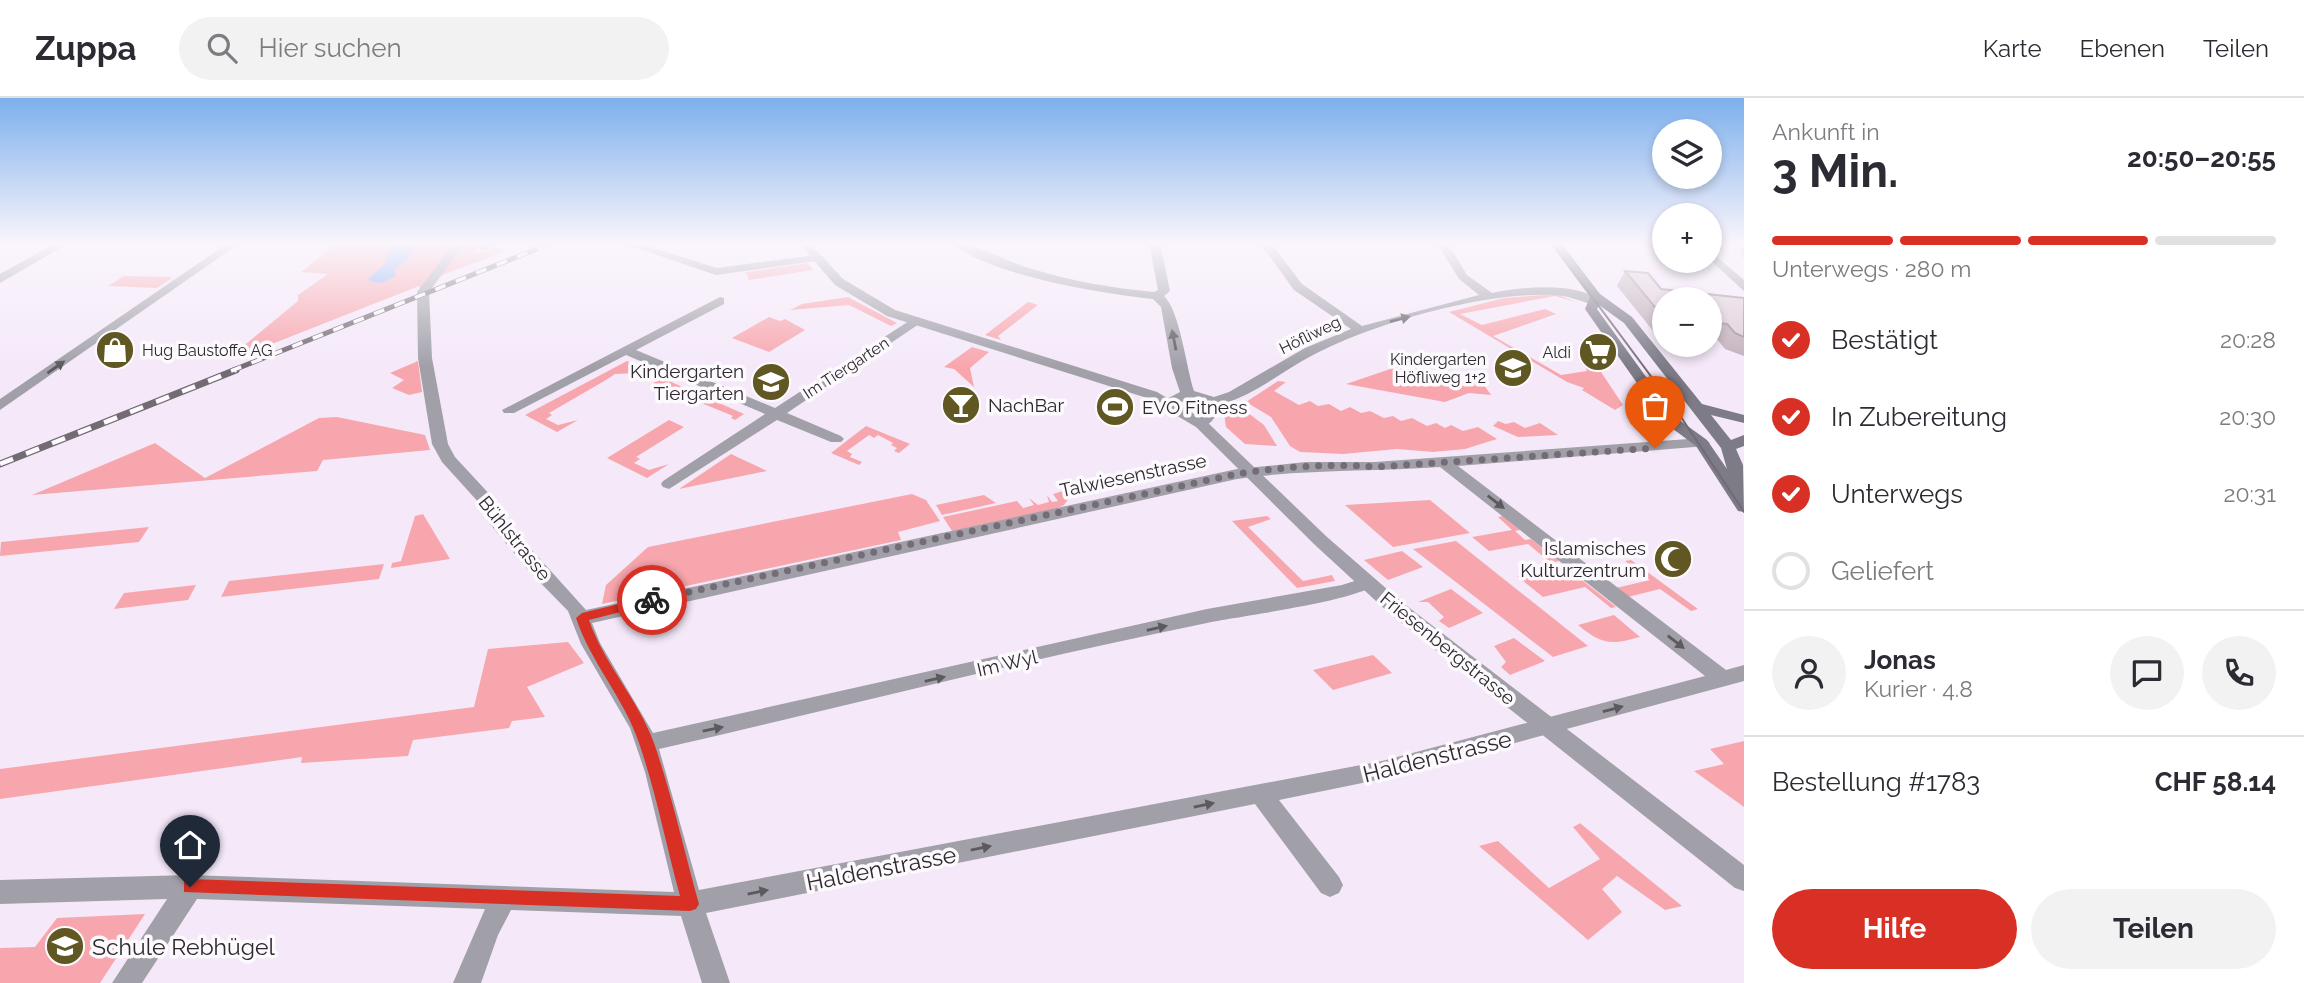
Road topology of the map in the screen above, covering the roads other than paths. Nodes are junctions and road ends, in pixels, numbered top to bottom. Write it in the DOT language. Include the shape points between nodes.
graph roads {
  1 [pos="175,284"];
  2 [pos="428,284"];
  3 [pos="842,284"];
  4 [pos="1085,284"];
  5 [pos="1163,284"];
  6 [pos="1296,284"];
  7 [pos="1473,284"];
  8 [pos="1584,284"];
  9 [pos="1156,296"];
  10 [pos="1490,297"];
  11 [pos="1595,299"];
  12 [pos="720,301"];
  13 [pos="916,321"];
  14 [pos="1360,330"];
  15 [pos="625,350"];
  16 [pos="1188,394"];
  17 [pos="1211,402"];
  18 [pos="1166,403"];
  19 [pos="0,406"];
  20 [pos="1696,407"];
  21 [pos="509,410"];
  22 [pos="776,414"];
  23 [pos="1744,421"];
  24 [pos="1201,424"];
  25 [pos="835,439"];
  26 [pos="1722,440"];
  27 [pos="1744,440"];
  28 [pos="1702,443"];
  29 [pos="1442,461"];
  30 [pos="1250,472"];
  31 [pos="669,484"];
  32 [pos="1740,500"];
  33 [pos="1367,583"];
  34 [pos="582,618"];
  35 [pos="1744,673"];
  36 [pos="1723,678"];
  37 [pos="1548,728"];
  38 [pos="646,743"];
  39 [pos="1261,794"];
  40 [pos="1744,880"];
  41 [pos="1329,885"];
  42 [pos="190,887"];
  43 [pos="0,892"];
  44 [pos="504,898"];
  45 [pos="690,904"];
  46 [pos="126,983"];
  47 [pos="467,983"];
  48 [pos="716,983"];
  19 -- 1 [label="street, one-way"];
  2 -- 34 [label="street, Bühlstrasse" via="422,292 425,358 443,451 534,566"];
  3 -- 13 [label="street, Friesenbergstrasse" via="862,298"];
  4 -- 9 [label="street"];
  5 -- 9 [label="street" via="1164,291"];
  6 -- 14 [label="street"];
  7 -- 10 [label="street"];
  8 -- 11 [label="main road"];
  16 -- 9 [label="street, one-way" via="1167,306"];
  10 -- 11 [label="street, Höfliweg" via="1548,291"];
  14 -- 10 [label="street, Höfliweg, one-way"];
  11 -- 20 [label="main road" via="1628,320"];
  11 -- 28 [label="main road" via="1591,309 1670,420"];
  12 -- 15 [label="street"];
  13 -- 18 [label="street, Friesenbergstrasse"];
  13 -- 22 [label="street, Im Tiergarten"];
  14 -- 17 [label="street, Höfliweg"];
  15 -- 21 [label="street"];
  15 -- 22 [label="street, Im Tiergarten"];
  16 -- 17 [label="street"];
  16 -- 18 [label="street"];
  17 -- 24 [label="street" via="1211,414"];
  18 -- 24 [label="street, Friesenbergstrasse"];
  20 -- 23 [label="main road"];
  20 -- 26 [label="main road"];
  22 -- 25 [label="street, Im Tiergarten"];
  22 -- 31 [label="street, Im Tiergarten"];
  23 -- 26 [label="main road"];
  24 -- 30 [label="street, Friesenbergstrasse"];
  26 -- 27 [label="main road"];
  26 -- 28 [label="main road"];
  26 -- 32 [label="main road" via="1735,466"];
  28 -- 29 [label="street, Talwiesenstrasse"];
  28 -- 32 [label="main road"];
  29 -- 30 [label="street, Talwiesenstrasse"];
  29 -- 36 [label="street, one-way"];
  30 -- 33 [label="street, Friesenbergstrasse"];
  30 -- 34 [label="street, Talwiesenstrasse"];
  33 -- 37 [label="street, Friesenbergstrasse"];
  38 -- 33 [label="street, Im Wyl, one-way"];
  34 -- 38 [label="street, Bühlstrasse" via="591,644"];
  35 -- 36 [label="street, Haldenstrasse"];
  37 -- 36 [label="street, Haldenstrasse, one-way"];
  37 -- 39 [label="street, Haldenstrasse" via="1382,770"];
  37 -- 40 [label="street, Friesenbergstrasse"];
  38 -- 45 [label="street, Bühlstrasse"];
  39 -- 41 [label="street"];
  45 -- 39 [label="street, Haldenstrasse, one-way"];
  42 -- 43 [label="street, Haldenstrasse"];
  42 -- 44 [label="street, Haldenstrasse"];
  42 -- 46 [label="street"];
  44 -- 45 [label="street, Haldenstrasse"];
  44 -- 47 [label="street"];
  45 -- 48 [label="street, Bühlstrasse"];
}
